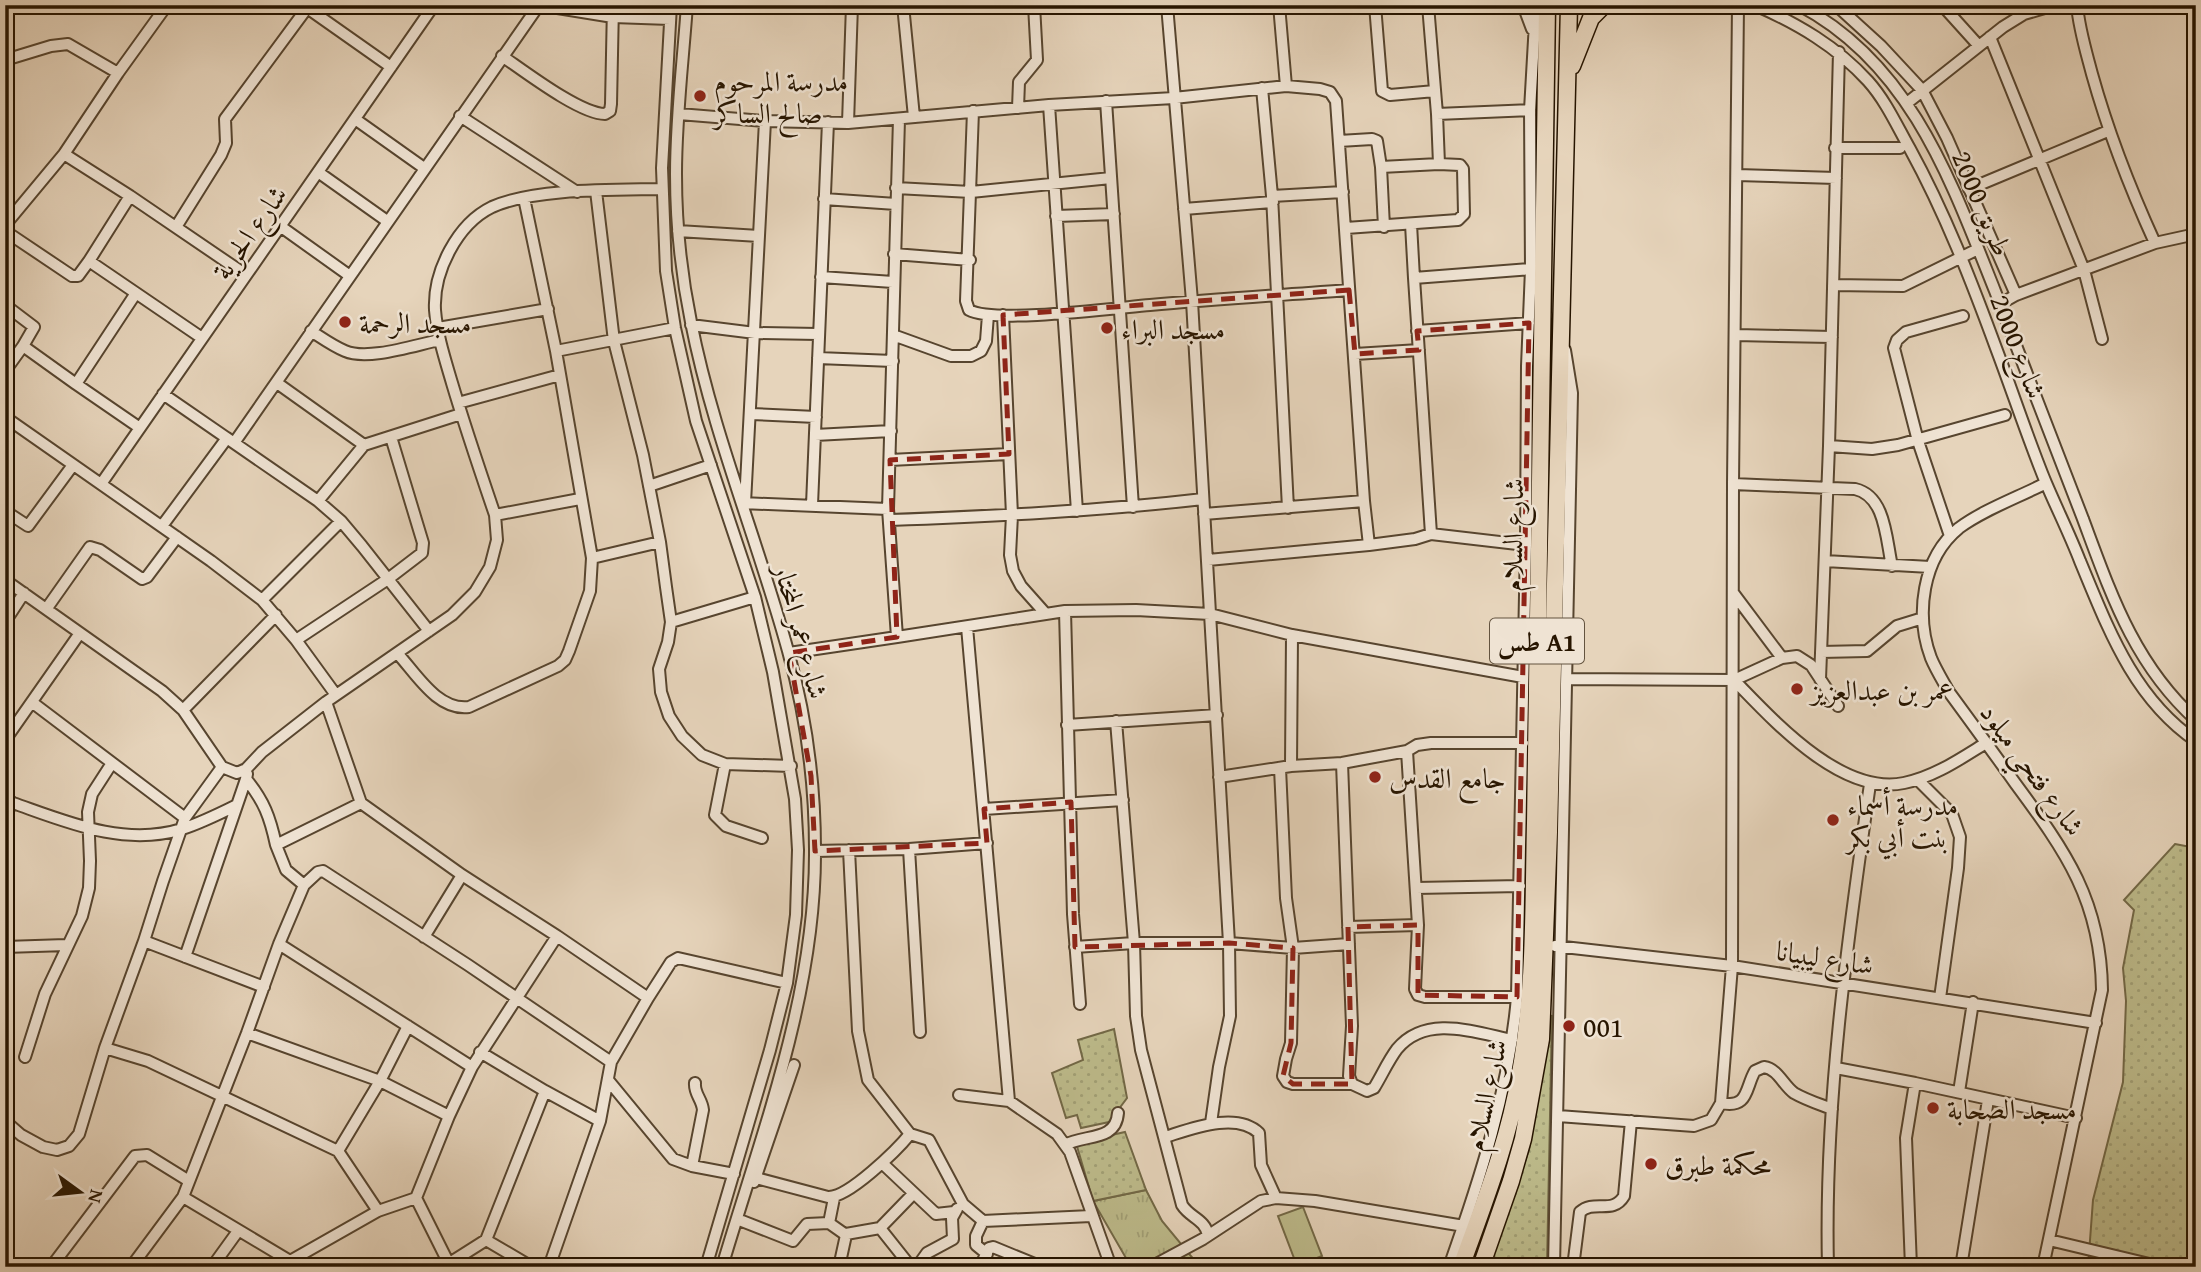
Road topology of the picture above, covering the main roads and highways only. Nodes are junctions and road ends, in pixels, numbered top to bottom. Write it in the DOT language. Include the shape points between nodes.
graph roads {
  1 [pos="1547,5"];
  2 [pos="1569,5"];
  3 [pos="1604,5"];
  4 [pos="1567,88"];
  5 [pos="1461,1267"];
  6 [pos="1481,1267"];
  1 -- 5 [label="highway, شارع السلام / طس A1" via="1534,886 1528,1005 1510,1122"];
  2 -- 4 [label="highway, شارع السلام"];
  3 -- 4 [label="highway" via="1585,30"];
  4 -- 6 [label="highway, شارع السلام" via="1549,832 1553,946 1531,1104"];
}
